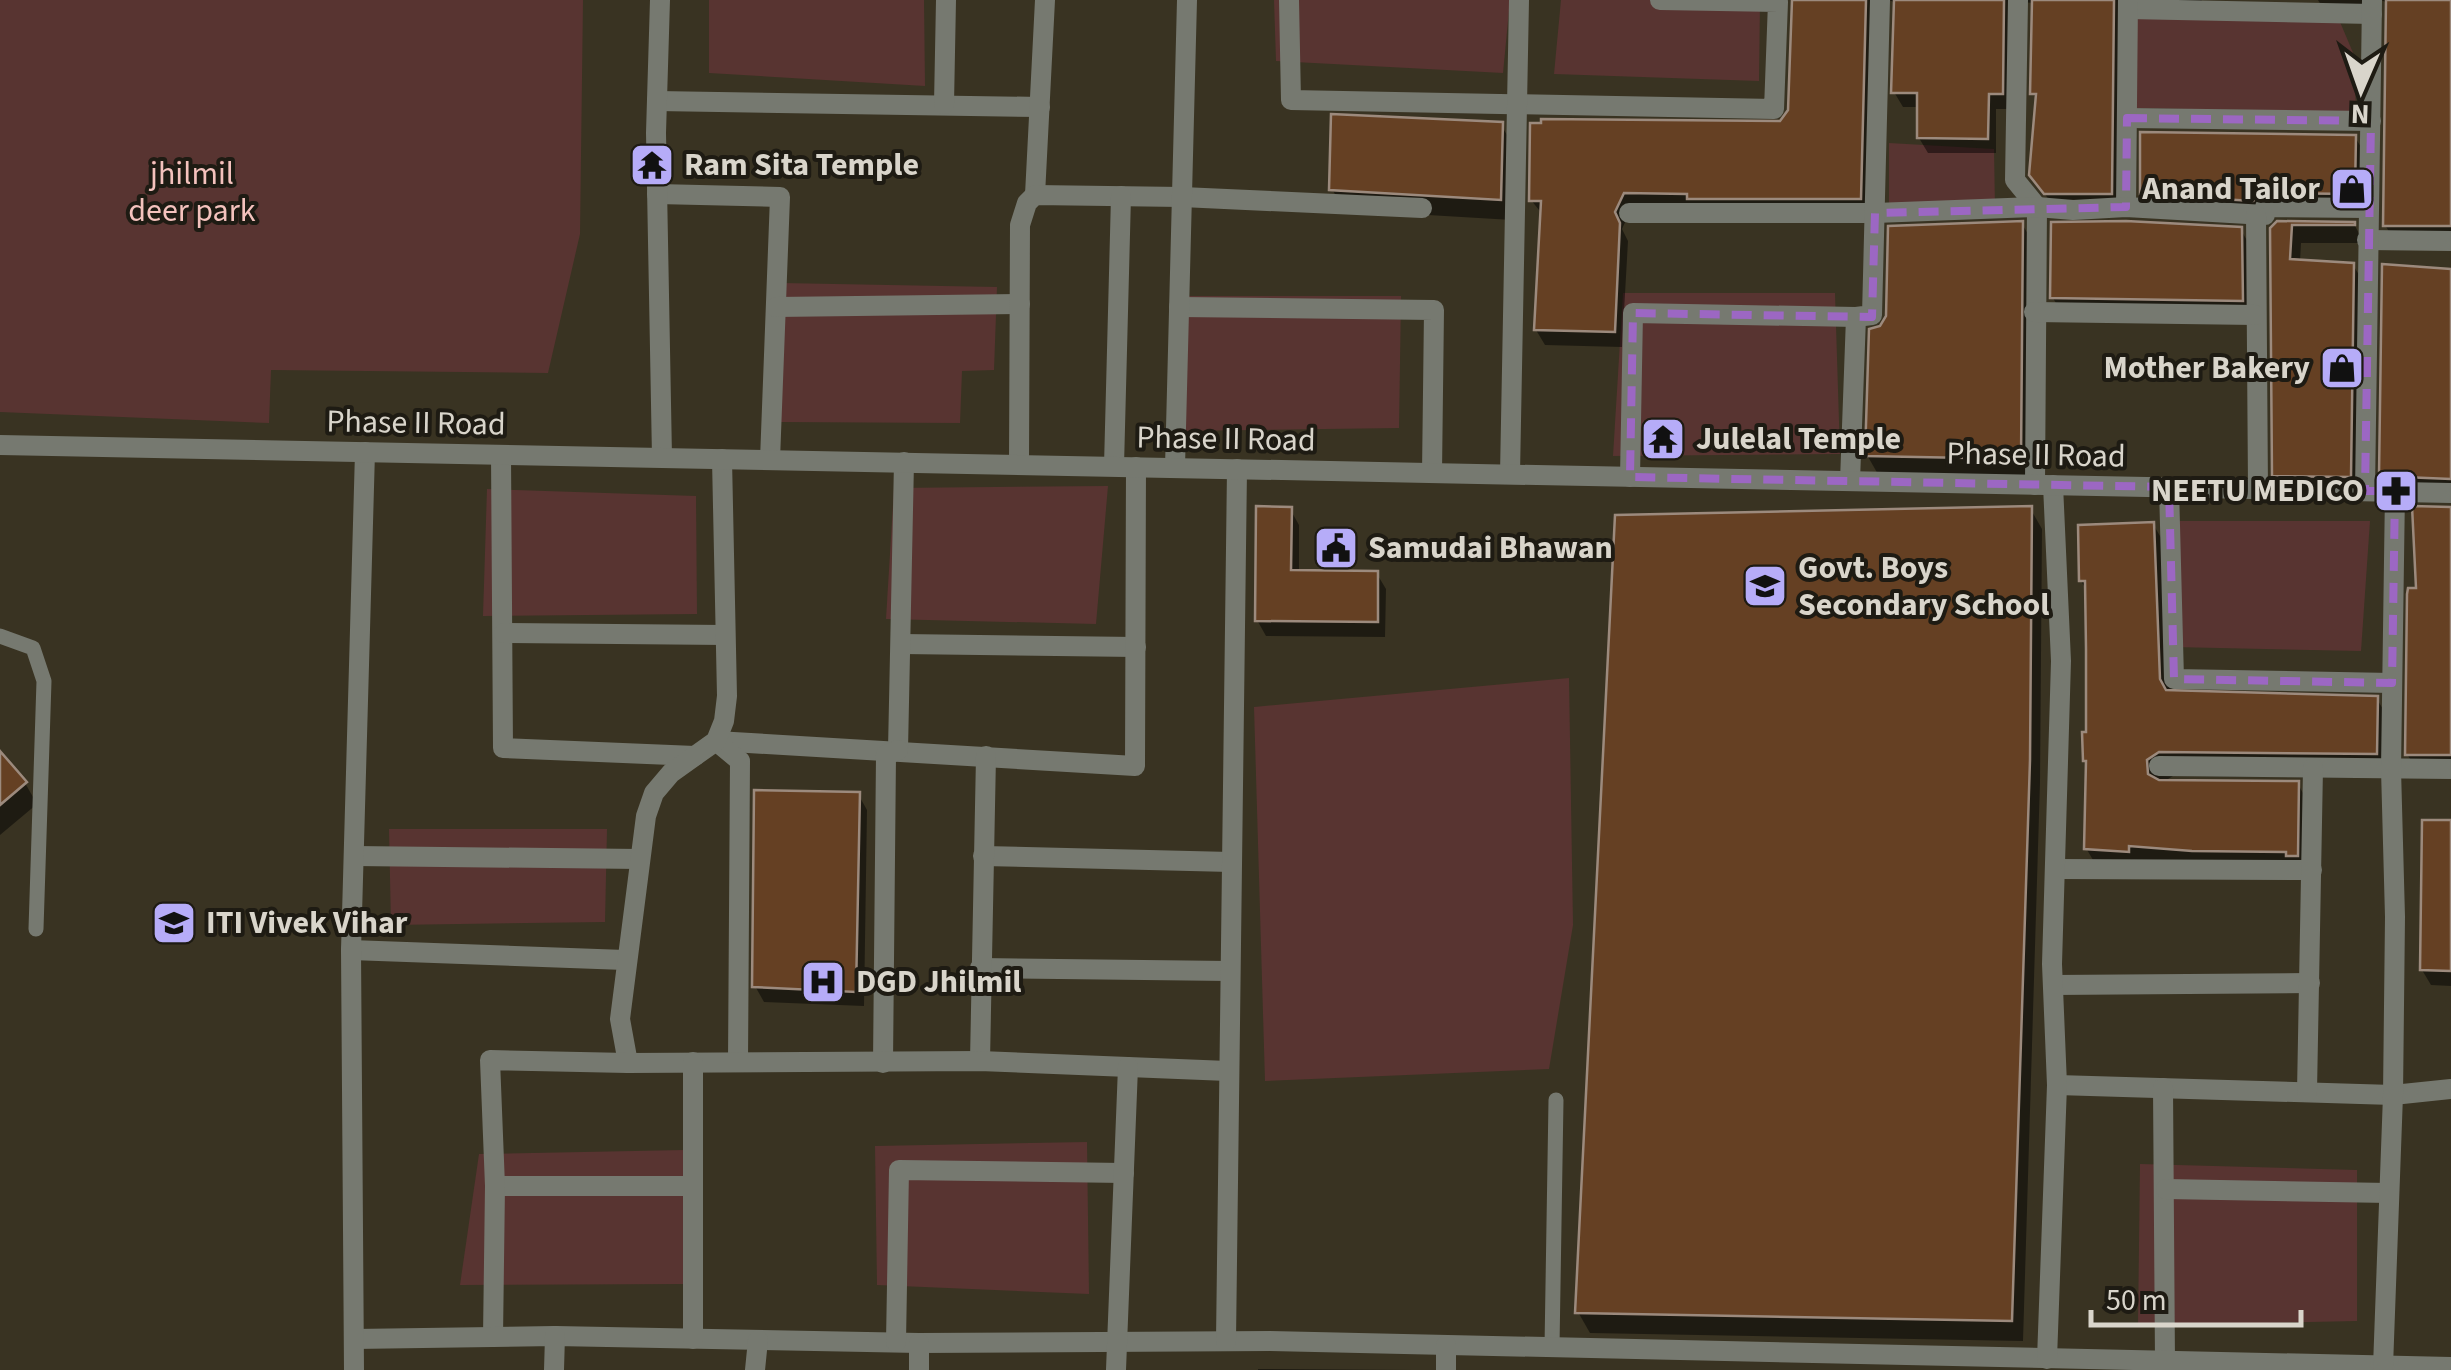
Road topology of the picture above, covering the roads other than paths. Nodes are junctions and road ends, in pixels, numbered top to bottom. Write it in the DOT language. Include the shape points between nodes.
graph roads {
  1 [pos="660,0"];
  2 [pos="946,0"];
  3 [pos="1045,0"];
  4 [pos="1187,0"];
  5 [pos="1289,0"];
  6 [pos="1519,0"];
  7 [pos="1660,0"];
  8 [pos="1880,0"];
  9 [pos="2018,0"];
  10 [pos="2128,5"];
  11 [pos="2372,7"];
  12 [pos="657,101"];
  13 [pos="944,104"];
  14 [pos="1519,104"];
  15 [pos="1040,107"];
  16 [pos="2127,118"];
  17 [pos="2370,122"];
  18 [pos="657,194"];
  19 [pos="1035,195"];
  20 [pos="1120,196"];
  21 [pos="1182,197"];
  22 [pos="2037,207"];
  23 [pos="2126,207"];
  24 [pos="1422,208"];
  25 [pos="2368,208"];
  26 [pos="1876,212"];
  27 [pos="1629,213"];
  28 [pos="2256,215"];
  29 [pos="2367,240"];
  30 [pos="2451,241"];
  31 [pos="1020,304"];
  32 [pos="776,307"];
  33 [pos="1179,307"];
  34 [pos="2034,312"];
  35 [pos="2254,316"];
  36 [pos="1856,317"];
  37 [pos="0,445"];
  38 [pos="365,452"];
  39 [pos="502,455"];
  40 [pos="662,458"];
  41 [pos="722,458"];
  42 [pos="770,460"];
  43 [pos="904,462"];
  44 [pos="1019,465"];
  45 [pos="1114,466"];
  46 [pos="1136,467"];
  47 [pos="1174,468"];
  48 [pos="1237,469"];
  49 [pos="1432,473"];
  50 [pos="1510,474"];
  51 [pos="1630,477"];
  52 [pos="1850,481"];
  53 [pos="2044,485"];
  54 [pos="2170,487"];
  55 [pos="2258,489"];
  56 [pos="2365,491"];
  57 [pos="2396,491"];
  58 [pos="2451,492"];
  59 [pos="504,633"];
  60 [pos="726,635"];
  61 [pos="0,636"];
  62 [pos="902,644"];
  63 [pos="1136,647"];
  64 [pos="2392,683"];
  65 [pos="716,740"];
  66 [pos="898,750"];
  67 [pos="695,756"];
  68 [pos="986,756"];
  69 [pos="2159,766"];
  70 [pos="2313,768"];
  71 [pos="2391,769"];
  72 [pos="2451,769"];
  73 [pos="354,856"];
  74 [pos="984,856"];
  75 [pos="640,859"];
  76 [pos="1231,862"];
  77 [pos="2055,869"];
  78 [pos="2312,870"];
  79 [pos="36,929"];
  80 [pos="351,950"];
  81 [pos="625,960"];
  82 [pos="980,968"];
  83 [pos="1230,972"];
  84 [pos="2310,984"];
  85 [pos="2053,985"];
  86 [pos="980,1061"];
  87 [pos="693,1062"];
  88 [pos="738,1062"];
  89 [pos="628,1063"];
  90 [pos="883,1063"];
  91 [pos="1128,1067"];
  92 [pos="1228,1071"];
  93 [pos="2057,1085"];
  94 [pos="2163,1088"];
  95 [pos="2451,1090"];
  96 [pos="2307,1092"];
  97 [pos="2392,1095"];
  98 [pos="1556,1100"];
  99 [pos="1124,1173"];
  100 [pos="495,1186"];
  101 [pos="694,1186"];
  102 [pos="2166,1189"];
  103 [pos="2389,1193"];
  104 [pos="555,1336"];
  105 [pos="493,1337"];
  106 [pos="693,1338"];
  107 [pos="354,1339"];
  108 [pos="758,1340"];
  109 [pos="1226,1341"];
  110 [pos="896,1342"];
  111 [pos="1118,1342"];
  112 [pos="919,1343"];
  113 [pos="1446,1345"];
  114 [pos="1552,1348"];
  115 [pos="2047,1359"];
  116 [pos="1852,1362"];
  117 [pos="2165,1362"];
  118 [pos="2383,1367"];
  119 [pos="2451,1367"];
  120 [pos="354,1370"];
  121 [pos="554,1370"];
  122 [pos="755,1370"];
  123 [pos="918,1370"];
  124 [pos="1116,1370"];
  125 [pos="1446,1370"];
  1 -- 12 [label="street"];
  2 -- 13 [label="street"];
  3 -- 15 [label="street"];
  4 -- 21 [label="street"];
  5 -- 14 [label="street" via="1291,100"];
  6 -- 14 [label="street"];
  7 -- 14 [label="street" via="1778,2 1774,108"];
  8 -- 26 [label="street"];
  9 -- 22 [label="street" via="2016,180"];
  10 -- 11 [label="street"];
  10 -- 16 [label="street"];
  11 -- 17 [label="street"];
  12 -- 13 [label="street"];
  12 -- 18 [label="street"];
  13 -- 15 [label="street"];
  14 -- 50 [label="street"];
  15 -- 19 [label="street"];
  16 -- 17 [label="street"];
  16 -- 23 [label="street"];
  17 -- 25 [label="street"];
  18 -- 32 [label="street" via="780,197"];
  18 -- 40 [label="street"];
  19 -- 20 [label="street"];
  19 -- 31 [label="street" via="1020,225"];
  20 -- 21 [label="street"];
  20 -- 45 [label="street"];
  21 -- 24 [label="street"];
  21 -- 33 [label="street"];
  22 -- 23 [label="street"];
  22 -- 26 [label="street"];
  22 -- 34 [label="street"];
  23 -- 28 [label="street"];
  25 -- 28 [label="street" via="2265,206 2265,215"];
  25 -- 29 [label="street"];
  26 -- 27 [label="street"];
  26 -- 36 [label="street" via="1872,315"];
  28 -- 35 [label="street"];
  29 -- 30 [label="street"];
  29 -- 56 [label="street"];
  31 -- 32 [label="street"];
  31 -- 44 [label="street"];
  32 -- 42 [label="street"];
  33 -- 47 [label="street"];
  33 -- 49 [label="street" via="1434,310"];
  34 -- 35 [label="street"];
  34 -- 53 [label="street"];
  35 -- 55 [label="street"];
  36 -- 51 [label="street" via="1634,314"];
  36 -- 52 [label="street"];
  37 -- 38 [label="street, Phase II Road"];
  38 -- 39 [label="street, Phase II Road"];
  38 -- 73 [label="street"];
  39 -- 40 [label="street, Phase II Road"];
  39 -- 59 [label="street"];
  40 -- 41 [label="street, Phase II Road"];
  41 -- 42 [label="street, Phase II Road"];
  41 -- 60 [label="street"];
  42 -- 43 [label="street, Phase II Road"];
  43 -- 44 [label="street, Phase II Road"];
  43 -- 62 [label="street"];
  44 -- 45 [label="street, Phase II Road"];
  45 -- 46 [label="street, Phase II Road"];
  46 -- 47 [label="street, Phase II Road"];
  46 -- 63 [label="street"];
  47 -- 48 [label="street, Phase II Road"];
  48 -- 49 [label="street, Phase II Road"];
  48 -- 76 [label="street"];
  49 -- 50 [label="street, Phase II Road"];
  50 -- 51 [label="street, Phase II Road"];
  51 -- 52 [label="street, Phase II Road"];
  52 -- 53 [label="street, Phase II Road"];
  53 -- 54 [label="street, Phase II Road"];
  53 -- 77 [label="street" via="2061,661"];
  54 -- 55 [label="street, Phase II Road"];
  54 -- 64 [label="street" via="2174,679"];
  55 -- 56 [label="street, Phase II Road"];
  56 -- 57 [label="street, Phase II Road"];
  57 -- 58 [label="street, Phase II Road"];
  57 -- 64 [label="street"];
  59 -- 60 [label="street"];
  59 -- 67 [label="street" via="503,748"];
  60 -- 65 [label="street" via="727,696"];
  61 -- 79 [label="lane" via="33,648 44,681"];
  62 -- 63 [label="street"];
  62 -- 66 [label="street"];
  63 -- 68 [label="street" via="1135,766"];
  64 -- 71 [label="street"];
  65 -- 66 [label="street"];
  65 -- 67 [label="street"];
  65 -- 88 [label="street" via="740,760"];
  66 -- 68 [label="street"];
  66 -- 90 [label="street" via="886,755"];
  67 -- 75 [label="street" via="654,793"];
  68 -- 74 [label="street"];
  69 -- 70 [label="street"];
  70 -- 71 [label="street"];
  70 -- 78 [label="street"];
  71 -- 72 [label="street"];
  71 -- 97 [label="street"];
  73 -- 75 [label="street"];
  73 -- 80 [label="street"];
  74 -- 76 [label="street"];
  74 -- 82 [label="street"];
  75 -- 81 [label="street"];
  76 -- 83 [label="street"];
  77 -- 78 [label="street"];
  77 -- 85 [label="street"];
  78 -- 84 [label="street"];
  80 -- 81 [label="street"];
  80 -- 107 [label="street"];
  81 -- 89 [label="street" via="620,1019"];
  82 -- 83 [label="street"];
  82 -- 86 [label="street"];
  83 -- 92 [label="street"];
  84 -- 85 [label="street"];
  84 -- 96 [label="street"];
  85 -- 93 [label="street"];
  86 -- 90 [label="street"];
  86 -- 91 [label="street"];
  87 -- 88 [label="street"];
  87 -- 89 [label="street"];
  87 -- 101 [label="street"];
  88 -- 90 [label="street"];
  89 -- 100 [label="street" via="490,1060"];
  91 -- 92 [label="street"];
  91 -- 99 [label="street"];
  92 -- 109 [label="street"];
  93 -- 94 [label="street"];
  93 -- 115 [label="street"];
  94 -- 96 [label="street"];
  94 -- 102 [label="street"];
  95 -- 97 [label="street"];
  96 -- 97 [label="street"];
  97 -- 103 [label="street"];
  98 -- 114 [label="lane"];
  99 -- 110 [label="street" via="899,1170"];
  99 -- 111 [label="street"];
  100 -- 101 [label="street"];
  100 -- 105 [label="street"];
  101 -- 106 [label="street"];
  102 -- 103 [label="street"];
  102 -- 117 [label="street"];
  103 -- 118 [label="street"];
  104 -- 105 [label="street"];
  104 -- 106 [label="street"];
  104 -- 121 [label="street"];
  105 -- 107 [label="street"];
  106 -- 108 [label="street"];
  107 -- 120 [label="street"];
  108 -- 110 [label="street"];
  108 -- 122 [label="street"];
  109 -- 111 [label="street"];
  109 -- 113 [label="street"];
  110 -- 112 [label="street"];
  111 -- 112 [label="street"];
  111 -- 124 [label="street"];
  112 -- 123 [label="street"];
  113 -- 114 [label="street"];
  113 -- 125 [label="street"];
  114 -- 116 [label="street"];
  115 -- 116 [label="street"];
  115 -- 117 [label="street"];
  117 -- 118 [label="street"];
  118 -- 119 [label="street"];
}
